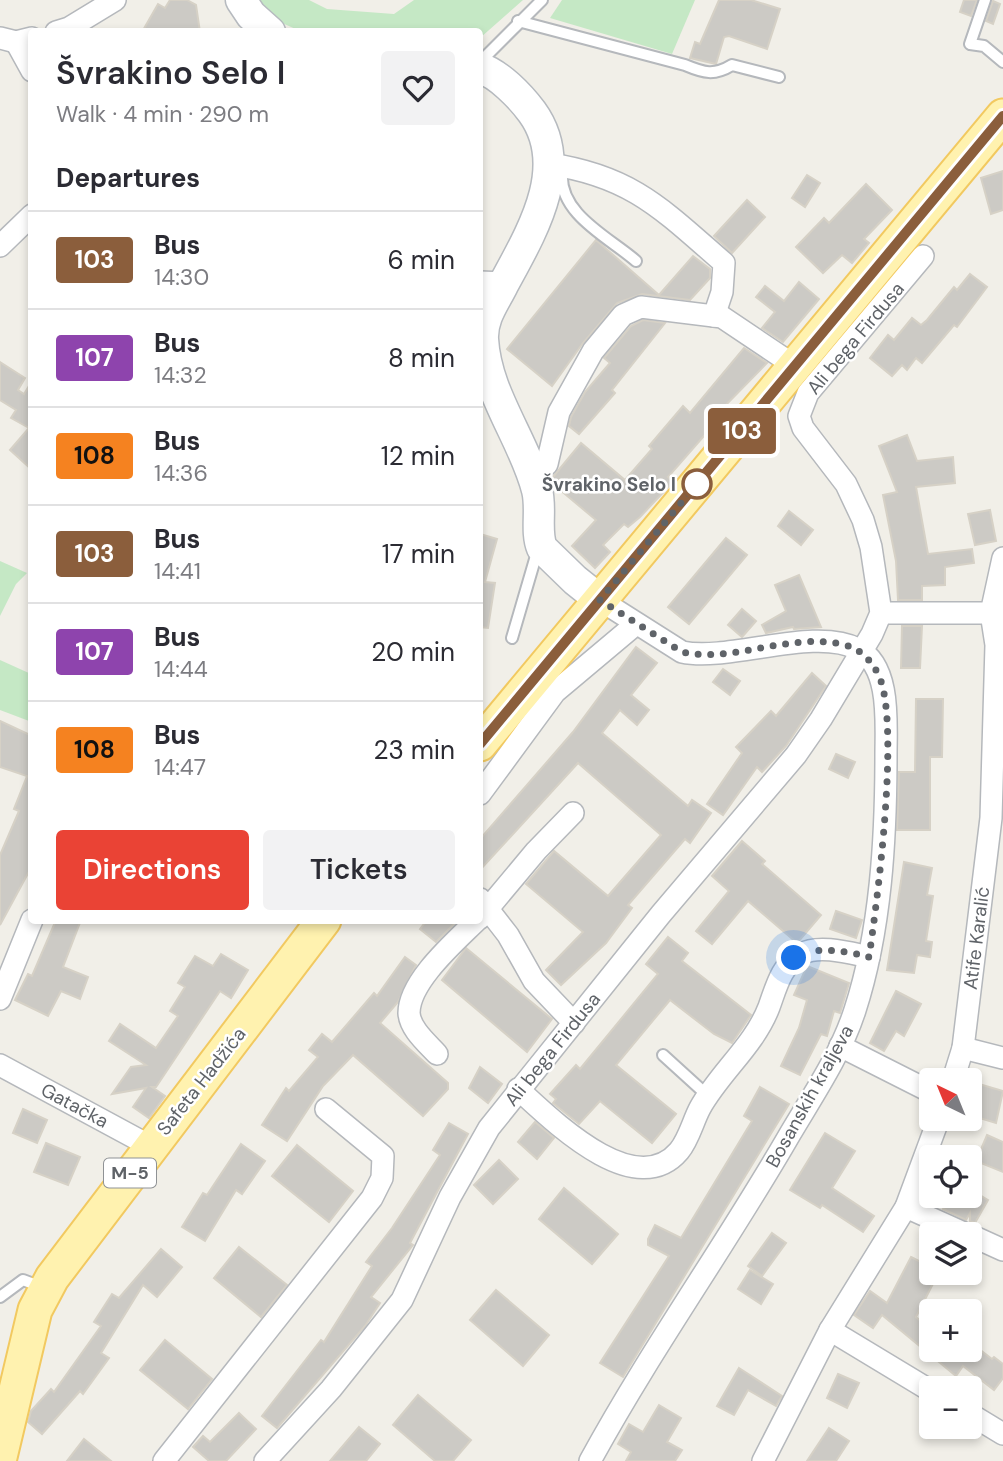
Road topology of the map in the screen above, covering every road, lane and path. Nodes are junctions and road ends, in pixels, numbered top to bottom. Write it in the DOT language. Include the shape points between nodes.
graph roads {
  1 [pos="115,0"];
  2 [pos="241,0"];
  3 [pos="542,0"];
  4 [pos="985,0"];
  5 [pos="518,22"];
  6 [pos="69,28"];
  7 [pos="266,28"];
  8 [pos="16,39"];
  9 [pos="483,59"];
  10 [pos="1003,62"];
  11 [pos="28,63"];
  12 [pos="483,70"];
  13 [pos="779,77"];
  14 [pos="1003,116"];
  15 [pos="556,165"];
  16 [pos="28,219"];
  17 [pos="0,246"];
  18 [pos="923,256"];
  19 [pos="636,261"];
  20 [pos="492,282"];
  21 [pos="714,316"];
  22 [pos="795,366"];
  23 [pos="533,478"];
  24 [pos="540,543"];
  25 [pos="1003,558"];
  26 [pos="600,600"];
  27 [pos="881,613"];
  28 [pos="997,613"];
  29 [pos="636,624"];
  30 [pos="512,638"];
  31 [pos="860,650"];
  32 [pos="1000,711"];
  33 [pos="483,740"];
  34 [pos="483,790"];
  35 [pos="573,813"];
  36 [pos="483,910"];
  37 [pos="483,914"];
  38 [pos="30,924"];
  39 [pos="321,924"];
  40 [pos="470,924"];
  41 [pos="869,957"];
  42 [pos="0,999"];
  43 [pos="574,1023"];
  44 [pos="840,1046"];
  45 [pos="963,1048"];
  46 [pos="437,1054"];
  47 [pos="663,1055"];
  48 [pos="1003,1058"];
  49 [pos="0,1065"];
  50 [pos="957,1068"];
  51 [pos="919,1086"];
  52 [pos="519,1089"];
  53 [pos="707,1095"];
  54 [pos="326,1109"];
  55 [pos="934,1131"];
  56 [pos="150,1146"];
  57 [pos="906,1207"];
  58 [pos="939,1222"];
  59 [pos="982,1241"];
  60 [pos="1003,1250"];
  61 [pos="47,1289"];
  62 [pos="0,1297"];
  63 [pos="831,1331"];
  64 [pos="919,1384"];
  65 [pos="982,1421"];
  66 [pos="1003,1434"];
  67 [pos="2,1443"];
  68 [pos="164,1461"];
  69 [pos="265,1461"];
  70 [pos="590,1461"];
  71 [pos="763,1461"];
  1 -- 6 [label="street"];
  2 -- 7 [label="main road"];
  3 -- 5 [label="lane"];
  4 -- 10 [label="lane" via="970,44 984,46"];
  5 -- 9 [label="lane"];
  5 -- 13 [label="lane" via="705,74 718,74 732,65"];
  8 -- 11 [label="street"];
  12 -- 15 [label="main road" via="515,93 542,126"];
  14 -- 22 [label="main road"];
  15 -- 19 [label="lane" via="561,183 595,232"];
  15 -- 20 [label="main road" via="542,204"];
  15 -- 21 [label="street" via="619,181 659,207 724,263"];
  16 -- 17 [label="street"];
  18 -- 27 [label="street, Ali bega Firdusa" via="808,393 799,416 803,428 846,484 863,520"];
  20 -- 23 [label="main road" via="484,340 500,402"];
  21 -- 22 [label="street" via="737,326"];
  21 -- 23 [label="street" via="642,307 623,315 593,351 559,412 547,464"];
  22 -- 26 [label="main road"];
  23 -- 24 [label="main road"];
  24 -- 26 [label="main road"];
  24 -- 30 [label="lane"];
  25 -- 28 [label="street"];
  26 -- 29 [label="street"];
  26 -- 33 [label="main road"];
  27 -- 28 [label="street"];
  27 -- 31 [label="street, Ali bega Firdusa"];
  28 -- 32 [label="street, Atife Karalić"];
  29 -- 31 [label="street" via="682,652 694,654 838,643"];
  29 -- 34 [label="street" via="555,692"];
  31 -- 41 [label="street, Bosanskih kraljeva" via="878,673 887,708 886,784"];
  31 -- 43 [label="street, Ali bega Firdusa" via="796,755"];
  32 -- 45 [label="street, Atife Karalić"];
  35 -- 36 [label="street"];
  37 -- 43 [label="street" via="508,935 534,981"];
  38 -- 42 [label="street"];
  39 -- 56 [label="main road, Safeta Hadžića / M-5"];
  40 -- 46 [label="street" via="413,997 409,1013 414,1028"];
  41 -- 44 [label="street, Bosanskih kraljeva" via="855,1013"];
  41 -- 53 [label="street" via="817,951 794,958 775,985 769,1008 742,1054"];
  43 -- 52 [label="street, Ali bega Firdusa"];
  44 -- 51 [label="street"];
  44 -- 70 [label="street, Bosanskih kraljeva" via="775,1161"];
  45 -- 48 [label="street"];
  45 -- 50 [label="street, Atife Karalić"];
  47 -- 53 [label="lane"];
  49 -- 56 [label="street, Gatačka"];
  52 -- 53 [label="street" via="571,1136 612,1160 636,1167 660,1165 680,1150"];
  52 -- 69 [label="street, Ali bega Firdusa" via="489,1128 450,1197 402,1300 331,1389"];
  54 -- 68 [label="street" via="383,1156 382,1178 372,1198"];
  55 -- 57 [label="street"];
  56 -- 61 [label="main road, Safeta Hadžića / M-5"];
  57 -- 58 [label="street"];
  57 -- 63 [label="street"];
  59 -- 60 [label="street"];
  61 -- 62 [label="lane" via="23,1280"];
  61 -- 67 [label="main road, Safeta Hadžića / M-5" via="35,1310"];
  63 -- 64 [label="street"];
  63 -- 71 [label="street"];
  65 -- 66 [label="street"];
}
